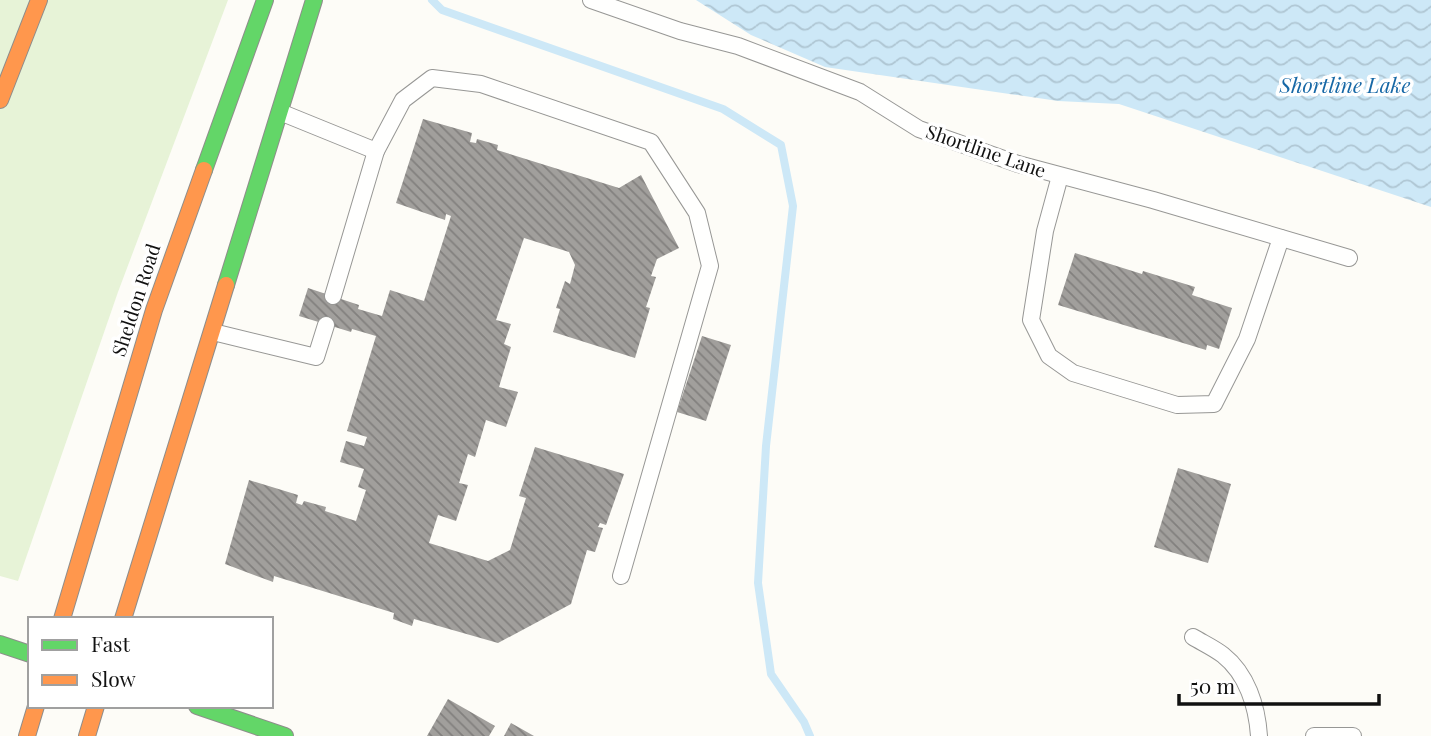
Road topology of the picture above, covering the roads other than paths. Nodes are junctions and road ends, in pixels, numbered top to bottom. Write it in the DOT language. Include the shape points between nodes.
graph roads {
  1 [pos="39,0"];
  2 [pos="265,0"];
  3 [pos="314,0"];
  4 [pos="591,0"];
  5 [pos="0,100"];
  6 [pos="280,112"];
  7 [pos="376,151"];
  8 [pos="1060,176"];
  9 [pos="1281,238"];
  10 [pos="1349,258"];
  11 [pos="333,296"];
  12 [pos="326,325"];
  13 [pos="213,332"];
  14 [pos="621,576"];
  15 [pos="63,617"];
  16 [pos="124,617"];
  17 [pos="1193,637"];
  18 [pos="0,643"];
  19 [pos="28,653"];
  20 [pos="35,708"];
  21 [pos="95,708"];
  22 [pos="203,708"];
  23 [pos="27,736"];
  24 [pos="87,736"];
  25 [pos="285,736"];
  26 [pos="1259,736"];
  27 [pos="1314,736"];
  28 [pos="1353,736"];
  1 -- 5 [label="main road"];
  2 -- 15 [label="main road, Sheldon Road" via="154,310"];
  3 -- 6 [label="main road"];
  4 -- 8 [label="lane, Shortline Lane" via="738,46 860,92 919,129"];
  6 -- 7 [label="lane"];
  6 -- 13 [label="main road"];
  7 -- 11 [label="lane"];
  7 -- 14 [label="lane" via="403,100 432,78 481,84 652,142 696,213 710,266"];
  8 -- 9 [label="lane, Shortline Lane"];
  8 -- 9 [label="lane" via="1045,231 1031,320 1049,356 1073,373 1177,405 1214,404 1247,339"];
  9 -- 10 [label="lane, Shortline Lane"];
  12 -- 13 [label="lane" via="316,357"];
  13 -- 16 [label="main road"];
  17 -- 26 [label="lane" via="1224,655 1243,677 1258,715"];
  18 -- 19 [label="main road"];
  20 -- 23 [label="main road"];
  21 -- 24 [label="main road"];
  22 -- 25 [label="main road"];
  27 -- 28 [label="lane"];
}
